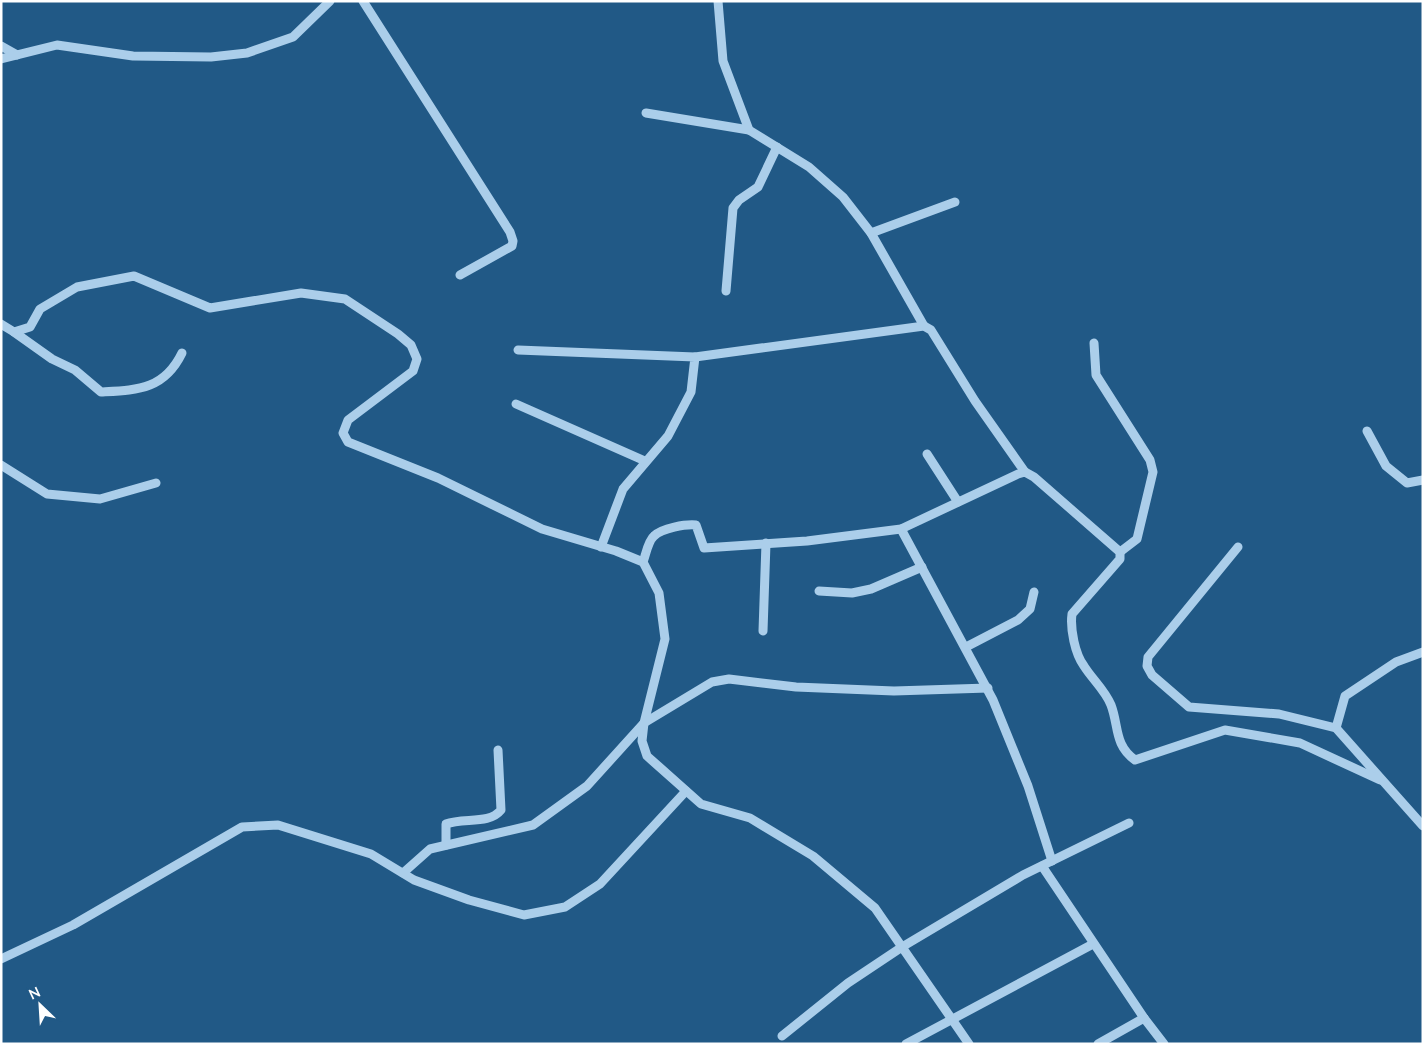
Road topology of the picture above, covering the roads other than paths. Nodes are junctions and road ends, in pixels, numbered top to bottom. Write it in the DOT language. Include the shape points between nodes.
graph roads {
  1 [pos="330,1"];
  2 [pos="363,1"];
  3 [pos="718,1"];
  4 [pos="1,46"];
  5 [pos="17,55"];
  6 [pos="1,59"];
  7 [pos="646,114"];
  8 [pos="749,130"];
  9 [pos="777,147"];
  10 [pos="955,202"];
  11 [pos="871,233"];
  12 [pos="460,275"];
  13 [pos="726,291"];
  14 [pos="1,324"];
  15 [pos="924,326"];
  16 [pos="14,332"];
  17 [pos="1094,343"];
  18 [pos="518,350"];
  19 [pos="182,353"];
  20 [pos="695,357"];
  21 [pos="516,404"];
  22 [pos="1367,431"];
  23 [pos="927,454"];
  24 [pos="645,462"];
  25 [pos="1,465"];
  26 [pos="1025,472"];
  27 [pos="1423,480"];
  28 [pos="156,483"];
  29 [pos="958,502"];
  30 [pos="901,529"];
  31 [pos="766,543"];
  32 [pos="602,547"];
  33 [pos="1238,547"];
  34 [pos="1120,552"];
  35 [pos="643,562"];
  36 [pos="922,567"];
  37 [pos="819,591"];
  38 [pos="1034,592"];
  39 [pos="763,631"];
  40 [pos="966,647"];
  41 [pos="1423,652"];
  42 [pos="988,688"];
  43 [pos="644,722"];
  44 [pos="1336,728"];
  45 [pos="498,750"];
  46 [pos="1380,780"];
  47 [pos="686,791"];
  48 [pos="1129,823"];
  49 [pos="1423,826"];
  50 [pos="446,845"];
  51 [pos="1052,861"];
  52 [pos="1042,866"];
  53 [pos="403,873"];
  54 [pos="1093,944"];
  55 [pos="902,947"];
  56 [pos="1,959"];
  57 [pos="1144,1018"];
  58 [pos="952,1020"];
  59 [pos="782,1036"];
  60 [pos="906,1044"];
  61 [pos="969,1044"];
  62 [pos="1098,1044"];
  63 [pos="1164,1044"];
  1 -- 5 [label="street" via="293,37 247,53 211,57 132,56 57,45"];
  2 -- 12 [label="street" via="510,232 512,246"];
  3 -- 8 [label="street" via="723,61"];
  4 -- 5 [label="street"];
  5 -- 6 [label="street"];
  7 -- 8 [label="street"];
  8 -- 9 [label="street"];
  9 -- 11 [label="street" via="809,167 843,197"];
  9 -- 13 [label="street" via="758,187 733,208"];
  10 -- 11 [label="street"];
  11 -- 15 [label="street"];
  14 -- 16 [label="street"];
  15 -- 20 [label="street"];
  15 -- 26 [label="street" via="931,330 975,401"];
  16 -- 19 [label="street" via="74,370 101,392 140,390 162,378 176,365"];
  16 -- 32 [label="street" via="30,327 40,309 78,287 134,276 210,308 301,293 345,299 398,334 411,345 416,359 413,371 348,420 343,433 348,442 438,478 542,529"];
  17 -- 34 [label="street" via="1096,375 1150,460 1153,472 1137,539"];
  18 -- 20 [label="street"];
  20 -- 24 [label="street" via="690,392 668,436"];
  21 -- 24 [label="street"];
  22 -- 27 [label="street" via="1386,466 1407,483"];
  23 -- 29 [label="street"];
  24 -- 32 [label="street" via="623,489"];
  25 -- 28 [label="street" via="47,494 100,499"];
  26 -- 29 [label="street"];
  26 -- 34 [label="street"];
  29 -- 30 [label="street"];
  30 -- 31 [label="street"];
  30 -- 36 [label="street"];
  31 -- 35 [label="street" via="704,548 696,525 690,524 653,537"];
  31 -- 39 [label="street"];
  32 -- 35 [label="street"];
  33 -- 44 [label="street" via="1148,656 1147,666 1152,675 1189,707 1278,714"];
  34 -- 46 [label="street" via="1120,559 1072,614 1070,624 1082,665 1110,705 1125,753 1134,760 1225,730 1300,743"];
  35 -- 43 [label="street" via="659,593 665,639"];
  36 -- 37 [label="street" via="871,589"];
  36 -- 40 [label="street"];
  38 -- 40 [label="street" via="1030,609 1018,620"];
  40 -- 42 [label="street"];
  41 -- 44 [label="street" via="1396,662 1345,696"];
  42 -- 43 [label="street" via="894,691 796,687 729,679 712,682"];
  42 -- 51 [label="street" via="1028,786"];
  43 -- 47 [label="street" via="642,741 647,756"];
  43 -- 50 [label="street" via="588,786 533,825"];
  44 -- 46 [label="street"];
  45 -- 50 [label="street" via="500,810 489,818 446,824"];
  46 -- 49 [label="street"];
  47 -- 53 [label="street" via="600,884 565,906 524,915 469,900"];
  47 -- 55 [label="street" via="701,804 750,818 813,856 875,908"];
  48 -- 51 [label="street"];
  50 -- 53 [label="street" via="430,849"];
  51 -- 52 [label="street"];
  52 -- 54 [label="street"];
  52 -- 55 [label="street"];
  53 -- 56 [label="street" via="371,854 278,825 242,827 73,925"];
  54 -- 57 [label="street"];
  54 -- 58 [label="street"];
  55 -- 58 [label="street"];
  55 -- 59 [label="street" via="848,983"];
  57 -- 62 [label="street"];
  57 -- 63 [label="street"];
  58 -- 60 [label="street"];
  58 -- 61 [label="street"];
}
